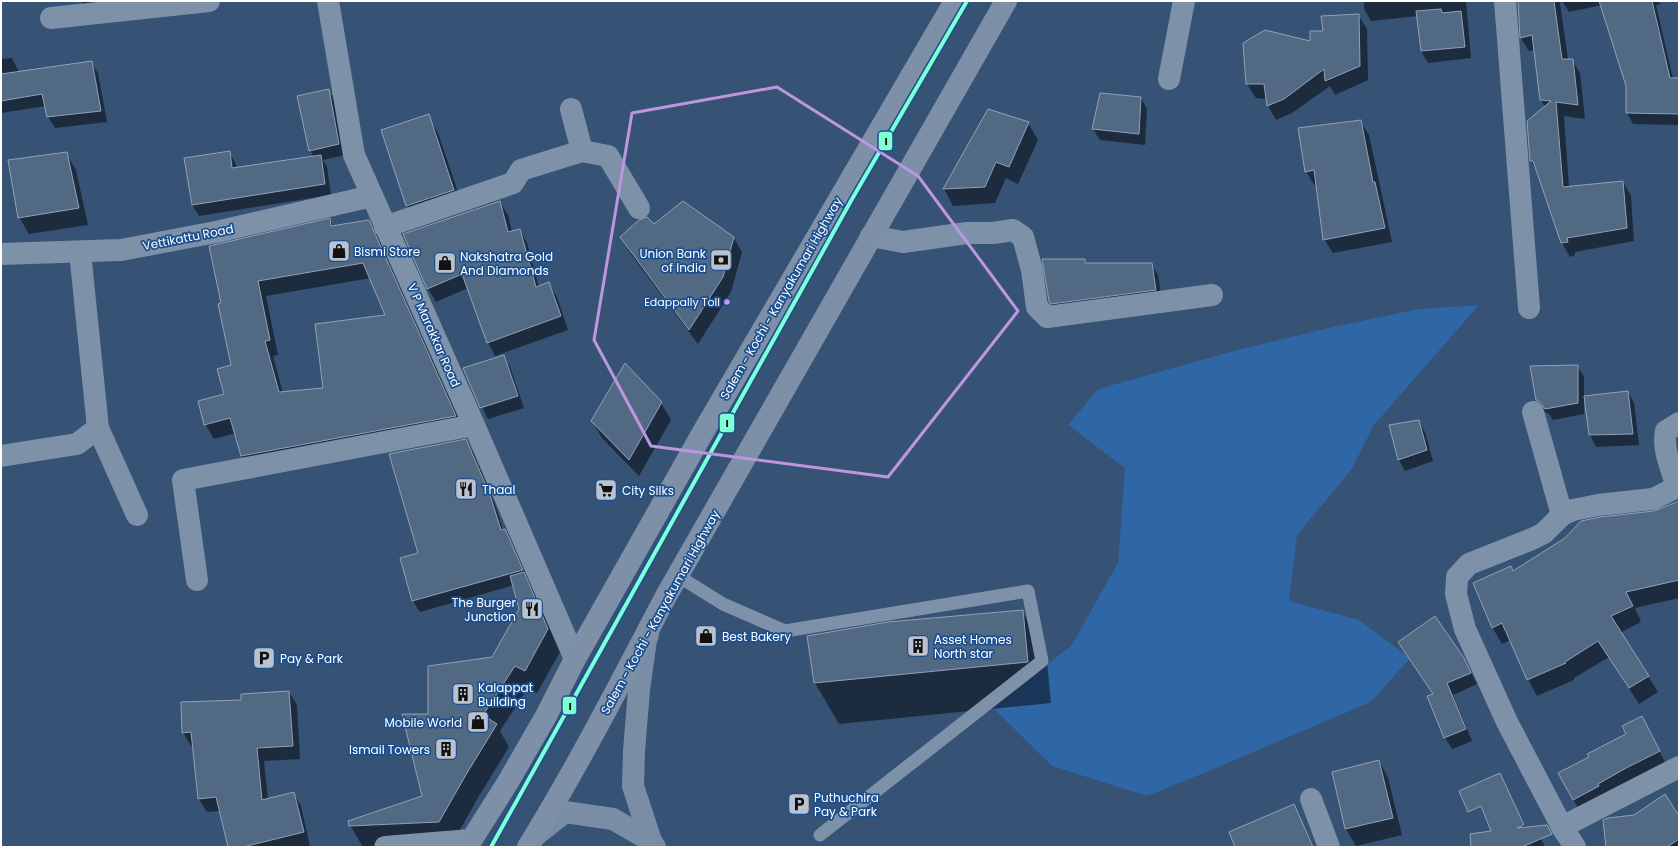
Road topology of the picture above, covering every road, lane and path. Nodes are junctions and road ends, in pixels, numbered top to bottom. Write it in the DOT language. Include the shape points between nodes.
graph roads {
  1 [pos="209,1"];
  2 [pos="328,1"];
  3 [pos="955,1"];
  4 [pos="1006,1"];
  5 [pos="1184,1"];
  6 [pos="1505,1"];
  7 [pos="51,18"];
  8 [pos="1169,79"];
  9 [pos="571,109"];
  10 [pos="582,151"];
  11 [pos="372,196"];
  12 [pos="639,208"];
  13 [pos="385,227"];
  14 [pos="871,236"];
  15 [pos="80,252"];
  16 [pos="1,254"];
  17 [pos="1212,294"];
  18 [pos="1529,308"];
  19 [pos="1533,412"];
  20 [pos="1679,423"];
  21 [pos="474,425"];
  22 [pos="98,428"];
  23 [pos="1,456"];
  24 [pos="137,515"];
  25 [pos="1562,515"];
  26 [pos="678,576"];
  27 [pos="197,580"];
  28 [pos="666,596"];
  29 [pos="575,658"];
  30 [pos="1679,767"];
  31 [pos="1311,799"];
  32 [pos="1562,827"];
  33 [pos="820,835"];
  34 [pos="531,841"];
  35 [pos="469,843"];
  36 [pos="653,844"];
  37 [pos="385,847"];
  38 [pos="1329,847"];
  39 [pos="1575,847"];
  1 -- 7 [label="street"];
  2 -- 11 [label="street, V P Marakkar Road" via="354,155"];
  3 -- 29 [label="highway, Salem - Kochi - Kanyakumari Highway" via="702,434"];
  4 -- 14 [label="highway, Salem - Kochi - Kanyakumari Highway"];
  5 -- 8 [label="street"];
  6 -- 18 [label="street"];
  9 -- 10 [label="street"];
  10 -- 12 [label="street" via="608,156"];
  10 -- 13 [label="street" via="521,170 513,183"];
  11 -- 13 [label="street, V P Marakkar Road"];
  11 -- 15 [label="street, Vettikattu Road" via="167,242 121,250"];
  13 -- 21 [label="street, V P Marakkar Road"];
  14 -- 17 [label="street" via="903,242 967,233 1013,230 1023,237 1032,270 1037,307 1047,318"];
  14 -- 26 [label="highway, Salem - Kochi - Kanyakumari Highway"];
  15 -- 16 [label="street, Vettikattu Road"];
  15 -- 22 [label="street"];
  19 -- 25 [label="street"];
  20 -- 25 [label="street" via="1666,431 1664,442 1676,486 1671,490 1653,499 1573,510"];
  21 -- 27 [label="street" via="183,480"];
  21 -- 29 [label="street, V P Marakkar Road"];
  22 -- 23 [label="street" via="77,444"];
  22 -- 24 [label="street"];
  25 -- 32 [label="street" via="1544,533 1469,564 1457,577 1456,594 1465,629 1507,722"];
  26 -- 28 [label="highway, Salem - Kochi - Kanyakumari Highway"];
  26 -- 33 [label="lane" via="723,604 784,631 1028,590 1042,661"];
  28 -- 34 [label="highway, Salem - Kochi - Kanyakumari Highway" via="616,692"];
  28 -- 36 [label="main road" via="646,640 634,751 633,786"];
  29 -- 35 [label="highway, Salem - Kochi - Kanyakumari Highway" via="546,716"];
  30 -- 32 [label="street"];
  31 -- 38 [label="street"];
  32 -- 39 [label="street"];
  34 -- 36 [label="main road" via="565,812 613,819"];
  35 -- 37 [label="street"];
}
